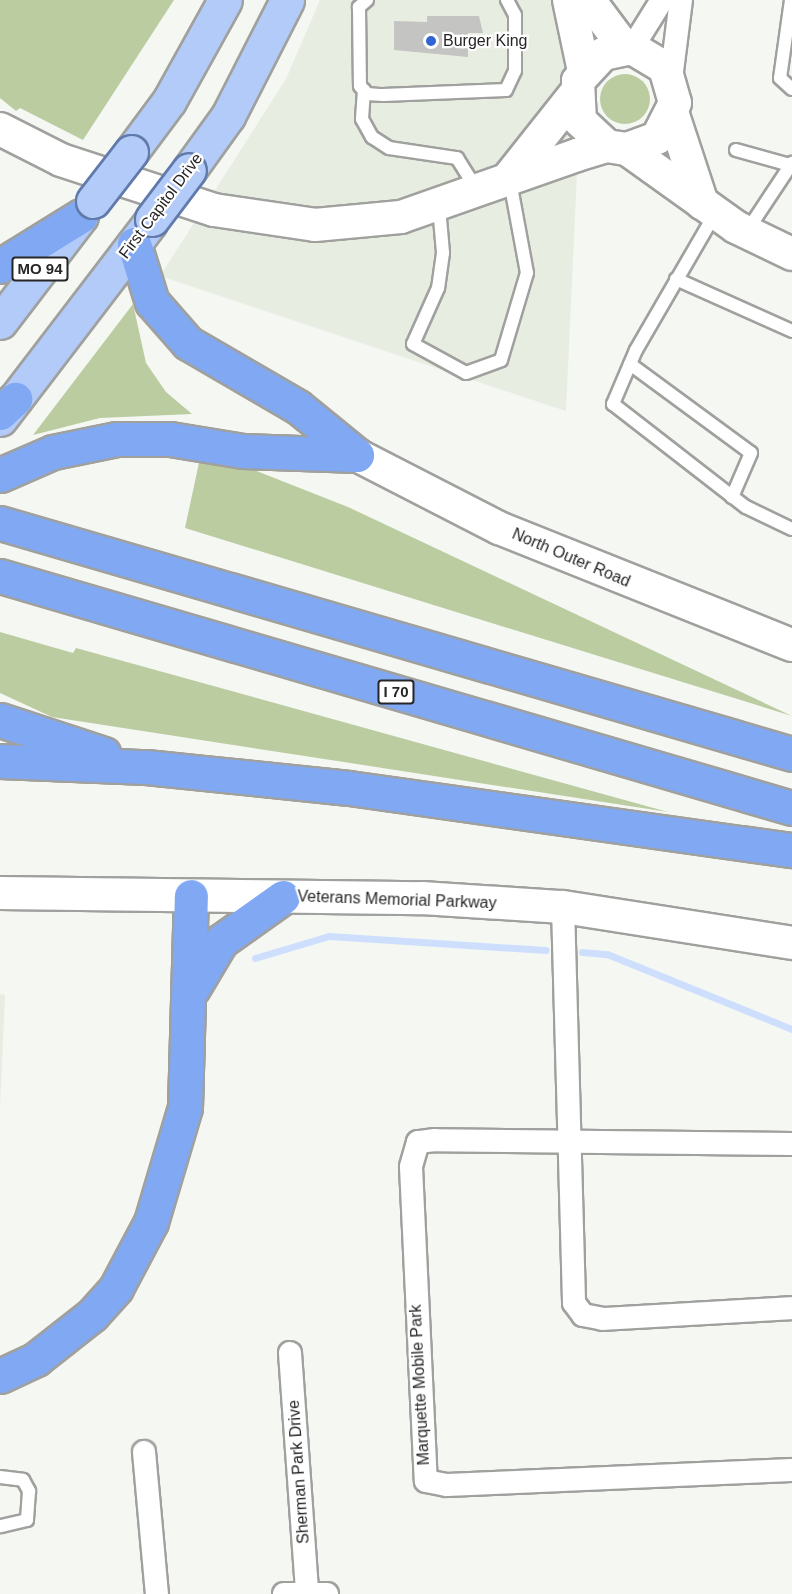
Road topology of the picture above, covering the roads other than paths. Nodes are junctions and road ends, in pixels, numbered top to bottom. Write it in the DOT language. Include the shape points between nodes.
graph roads {
  1 [pos="225,0"];
  2 [pos="287,0"];
  3 [pos="367,0"];
  4 [pos="507,0"];
  5 [pos="569,0"];
  6 [pos="590,0"];
  7 [pos="662,0"];
  8 [pos="681,0"];
  9 [pos="791,0"];
  10 [pos="628,47"];
  11 [pos="671,79"];
  12 [pos="580,82"];
  13 [pos="786,86"];
  14 [pos="364,90"];
  15 [pos="673,115"];
  16 [pos="0,129"];
  17 [pos="617,148"];
  18 [pos="736,150"];
  19 [pos="791,164"];
  20 [pos="509,177"];
  21 [pos="478,192"];
  22 [pos="439,207"];
  23 [pos="709,208"];
  24 [pos="87,209"];
  25 [pos="143,231"];
  26 [pos="746,232"];
  27 [pos="792,254"];
  28 [pos="0,267"];
  29 [pos="676,279"];
  30 [pos="0,322"];
  31 [pos="792,331"];
  32 [pos="630,364"];
  33 [pos="5,410"];
  34 [pos="357,455"];
  35 [pos="5,472"];
  36 [pos="732,497"];
  37 [pos="0,523"];
  38 [pos="792,529"];
  39 [pos="0,576"];
  40 [pos="792,645"];
  41 [pos="0,720"];
  42 [pos="792,754"];
  43 [pos="0,761"];
  44 [pos="146,766"];
  45 [pos="792,808"];
  46 [pos="792,850"];
  47 [pos="0,893"];
  48 [pos="191,896"];
  49 [pos="283,897"];
  50 [pos="563,907"];
  51 [pos="792,943"];
  52 [pos="191,993"];
  53 [pos="565,1138"];
  54 [pos="792,1144"];
  55 [pos="792,1308"];
  56 [pos="290,1353"];
  57 [pos="0,1376"];
  58 [pos="144,1452"];
  59 [pos="792,1470"];
  60 [pos="0,1477"];
  61 [pos="0,1526"];
  62 [pos="317,1593"];
  63 [pos="157,1594"];
  64 [pos="284,1594"];
  1 -- 24 [label="main road, bridge" via="169,101"];
  2 -- 25 [label="main road, First Capitol Drive, bridge" via="233,106"];
  3 -- 14 [label="lane" via="359,7"];
  4 -- 14 [label="lane" via="514,15 514,70 506,90 383,95"];
  5 -- 12 [label="street"];
  6 -- 10 [label="street"];
  7 -- 10 [label="street"];
  8 -- 11 [label="street"];
  9 -- 13 [label="lane"];
  10 -- 11 [label="street" via="655,58"];
  10 -- 12 [label="street" via="603,54"];
  11 -- 15 [label="street"];
  12 -- 17 [label="street" via="580,121"];
  12 -- 20 [label="street"];
  14 -- 21 [label="lane" via="362,119 372,137 388,148 457,158"];
  15 -- 17 [label="street" via="657,138"];
  15 -- 23 [label="street"];
  16 -- 22 [label="street" via="61,160 214,210 270,222 353,224"];
  17 -- 20 [label="street"];
  17 -- 23 [label="street"];
  18 -- 19 [label="lane"];
  19 -- 26 [label="lane"];
  20 -- 21 [label="street"];
  20 -- 22 [label="lane" via="527,273 501,360 466,373 413,344 438,288 443,253"];
  21 -- 22 [label="street"];
  23 -- 26 [label="street"];
  23 -- 29 [label="lane"];
  24 -- 28 [label="highway"];
  24 -- 30 [label="main road, MO 94"];
  25 -- 33 [label="main road, First Capitol Drive"];
  25 -- 34 [label="highway" via="152,302 188,344 298,407"];
  26 -- 27 [label="street"];
  29 -- 31 [label="lane"];
  29 -- 32 [label="lane"];
  32 -- 36 [label="lane" via="614,404"];
  32 -- 36 [label="lane" via="751,453"];
  34 -- 35 [label="highway" via="243,452 170,439 117,439 53,452"];
  34 -- 40 [label="street, North Outer Road" via="499,528"];
  36 -- 38 [label="lane"];
  37 -- 42 [label="highway"];
  39 -- 45 [label="highway, I 70"];
  41 -- 44 [label="highway"];
  43 -- 44 [label="highway"];
  44 -- 46 [label="highway" via="349,788"];
  47 -- 48 [label="street, Veterans Memorial Parkway"];
  48 -- 49 [label="street, Veterans Memorial Parkway"];
  48 -- 52 [label="highway"];
  49 -- 50 [label="street, Veterans Memorial Parkway"];
  49 -- 52 [label="highway" via="221,941"];
  50 -- 51 [label="street, Veterans Memorial Parkway"];
  50 -- 53 [label="street"];
  52 -- 57 [label="highway" via="185,1107 151,1222 116,1288 92,1315 36,1359"];
  53 -- 54 [label="street, Marquette Mobile Park"];
  53 -- 55 [label="street" via="574,1303 582,1315 603,1319"];
  53 -- 59 [label="street, Marquette Mobile Park" via="418,1142 411,1167 426,1481 447,1485"];
  56 -- 62 [label="street, Sherman Park Drive"];
  58 -- 63 [label="street"];
  60 -- 61 [label="lane" via="23,1480 29,1491 27,1520"];
  62 -- 64 [label="street"];
}
